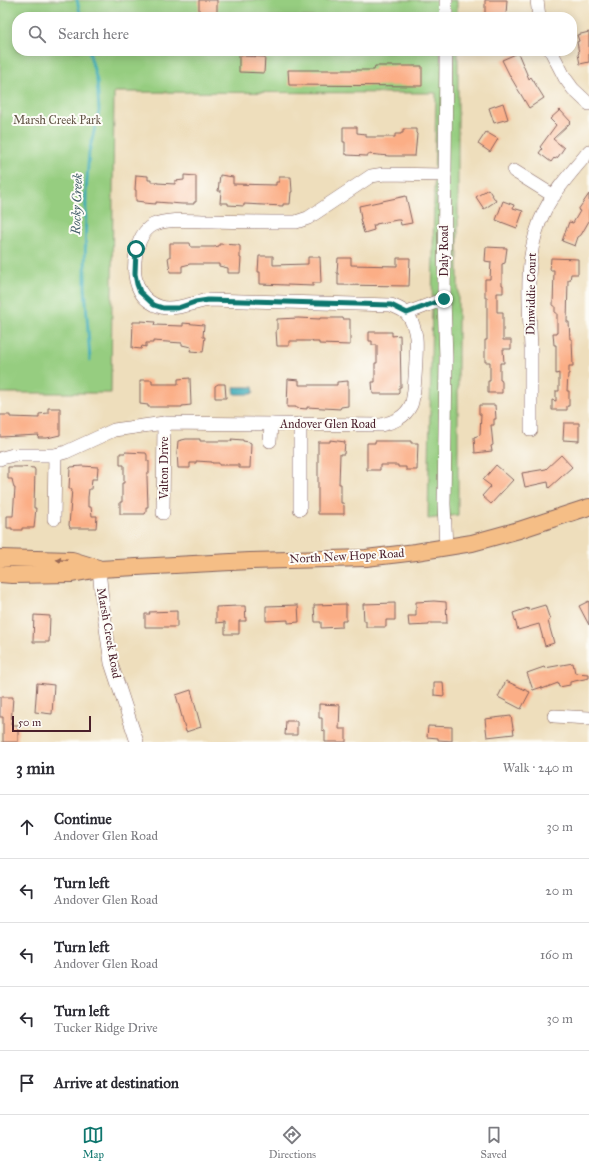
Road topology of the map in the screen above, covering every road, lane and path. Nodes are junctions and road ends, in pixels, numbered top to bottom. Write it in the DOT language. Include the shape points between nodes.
graph roads {
  1 [pos="446,0"];
  2 [pos="537,0"];
  3 [pos="446,12"];
  4 [pos="539,12"];
  5 [pos="446,56"];
  6 [pos="553,56"];
  7 [pos="589,104"];
  8 [pos="589,151"];
  9 [pos="514,171"];
  10 [pos="445,175"];
  11 [pos="554,196"];
  12 [pos="444,299"];
  13 [pos="407,313"];
  14 [pos="164,423"];
  15 [pos="271,424"];
  16 [pos="300,425"];
  17 [pos="531,430"];
  18 [pos="270,442"];
  19 [pos="55,456"];
  20 [pos="0,460"];
  21 [pos="589,507"];
  22 [pos="300,510"];
  23 [pos="163,513"];
  24 [pos="54,519"];
  25 [pos="446,548"];
  26 [pos="0,558"];
  27 [pos="99,569"];
  28 [pos="0,574"];
  29 [pos="554,716"];
  30 [pos="589,718"];
  31 [pos="137,742"];
  1 -- 3 [label="street"];
  2 -- 4 [label="street"];
  5 -- 10 [label="street, Daly Road"];
  6 -- 7 [label="street" via="573,89"];
  8 -- 11 [label="street, Dinwiddie Court"];
  9 -- 11 [label="street"];
  10 -- 12 [label="street, Daly Road"];
  10 -- 13 [label="street" via="371,176 308,218 296,222 175,221 154,225 139,239 136,249 135,274 140,292 154,305 163,308 178,308 208,300 391,305"];
  11 -- 17 [label="street, Dinwiddie Court" via="545,210 535,236 530,261"];
  12 -- 13 [label="street"];
  12 -- 25 [label="street, Daly Road"];
  13 -- 16 [label="street, Andover Glen Road" via="416,337 414,395 411,406 402,417 381,425"];
  14 -- 15 [label="street, Andover Glen Road"];
  14 -- 19 [label="street, Andover Glen Road" via="114,430"];
  14 -- 23 [label="street, Valton Drive"];
  15 -- 16 [label="street, Andover Glen Road"];
  15 -- 18 [label="street"];
  16 -- 22 [label="street"];
  19 -- 20 [label="street, Andover Glen Road" via="13,455"];
  19 -- 24 [label="street"];
  21 -- 25 [label="main road, North New Hope Road" via="504,534"];
  25 -- 27 [label="main road, North New Hope Road" via="366,558"];
  27 -- 26 [label="main road, North New Hope Road, one-way" via="72,560"];
  27 -- 28 [label="main road, North New Hope Road" via="72,574"];
  27 -- 31 [label="street, Marsh Creek Road" via="111,663"];
  29 -- 30 [label="street"];
}
